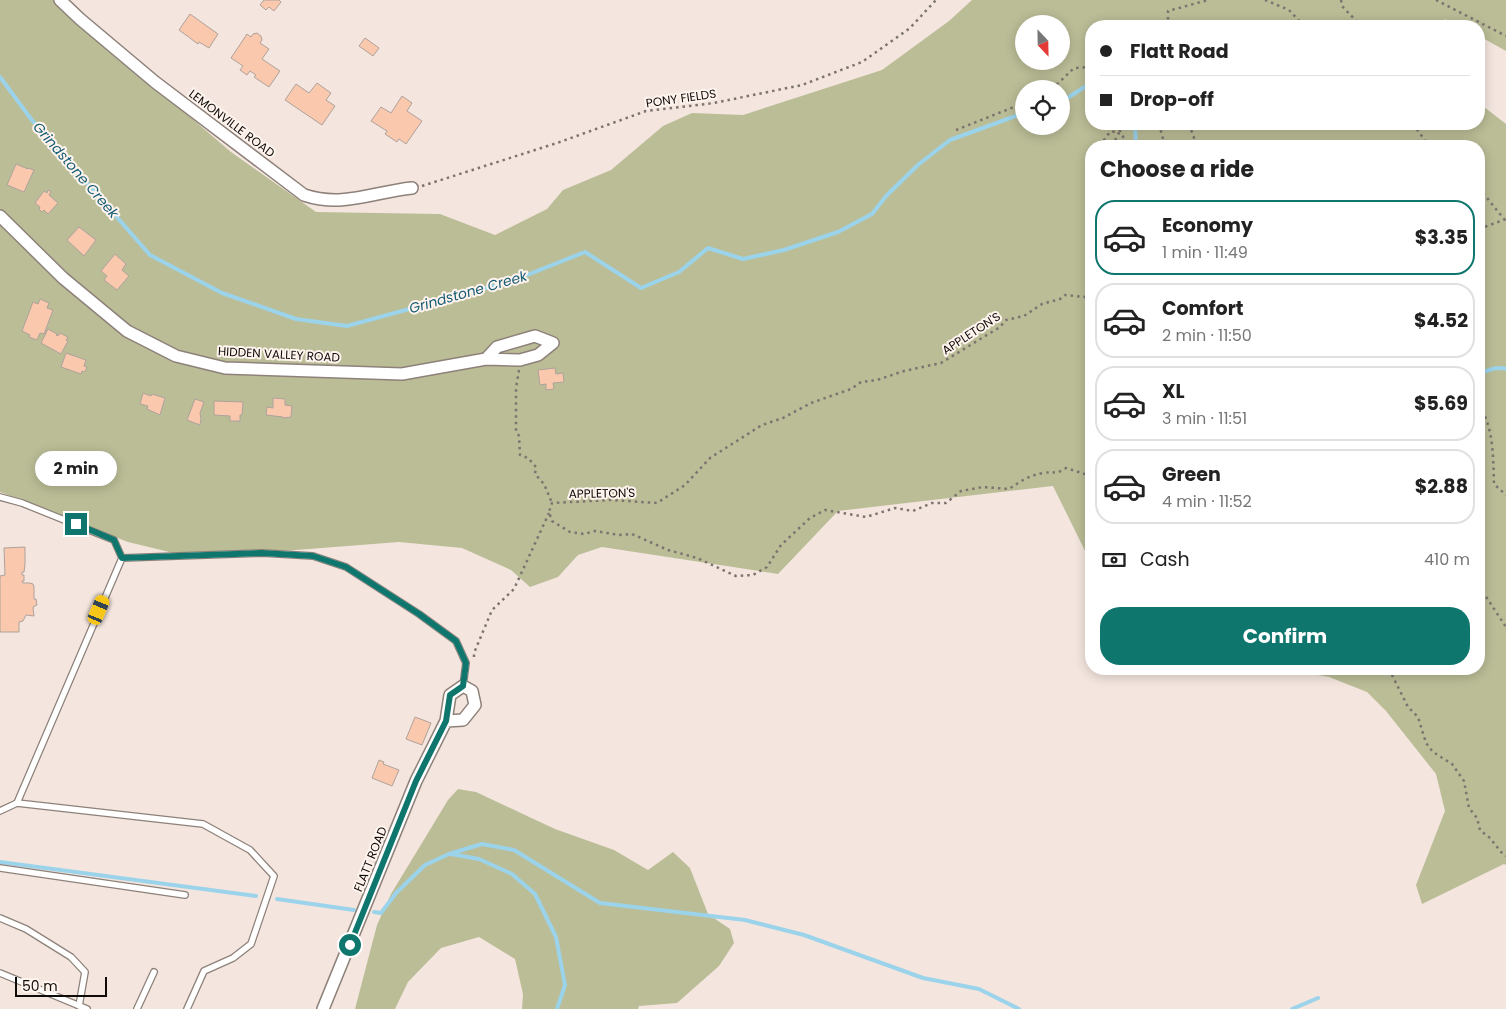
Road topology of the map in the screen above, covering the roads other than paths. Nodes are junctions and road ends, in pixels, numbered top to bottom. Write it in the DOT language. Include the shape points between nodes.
graph roads {
  1 [pos="60,0"];
  2 [pos="412,188"];
  3 [pos="0,216"];
  4 [pos="486,360"];
  5 [pos="0,497"];
  6 [pos="122,558"];
  7 [pos="463,686"];
  8 [pos="446,721"];
  9 [pos="17,803"];
  10 [pos="0,811"];
  11 [pos="0,868"];
  12 [pos="185,895"];
  13 [pos="0,918"];
  14 [pos="154,972"];
  15 [pos="0,974"];
  16 [pos="79,1006"];
  17 [pos="87,1009"];
  18 [pos="137,1009"];
  19 [pos="188,1009"];
  20 [pos="324,1009"];
  1 -- 2 [label="street, LEMONVILLE ROAD" via="155,82 304,194 331,200 353,200"];
  3 -- 4 [label="street, HIDDEN VALLEY ROAD" via="64,278 127,331 176,356 225,368 402,374"];
  4 -- 4 [label="street, HIDDEN VALLEY ROAD" via="520,360 538,355 553,343 535,336 497,347"];
  5 -- 6 [label="lane" via="114,540"];
  6 -- 7 [label="lane" via="262,553 313,556 346,567 456,641 466,663"];
  6 -- 9 [label="lane"];
  7 -- 8 [label="street, FLATT ROAD" via="450,695"];
  7 -- 8 [label="street" via="472,690 475,705 463,720"];
  8 -- 20 [label="street, FLATT ROAD" via="416,781"];
  9 -- 10 [label="lane"];
  9 -- 19 [label="lane" via="203,824 250,850 274,876 251,944 233,958 204,972"];
  11 -- 12 [label="lane"];
  13 -- 16 [label="lane" via="26,929 71,957 85,972"];
  14 -- 18 [label="lane"];
  15 -- 16 [label="lane"];
  16 -- 17 [label="lane"];
}
